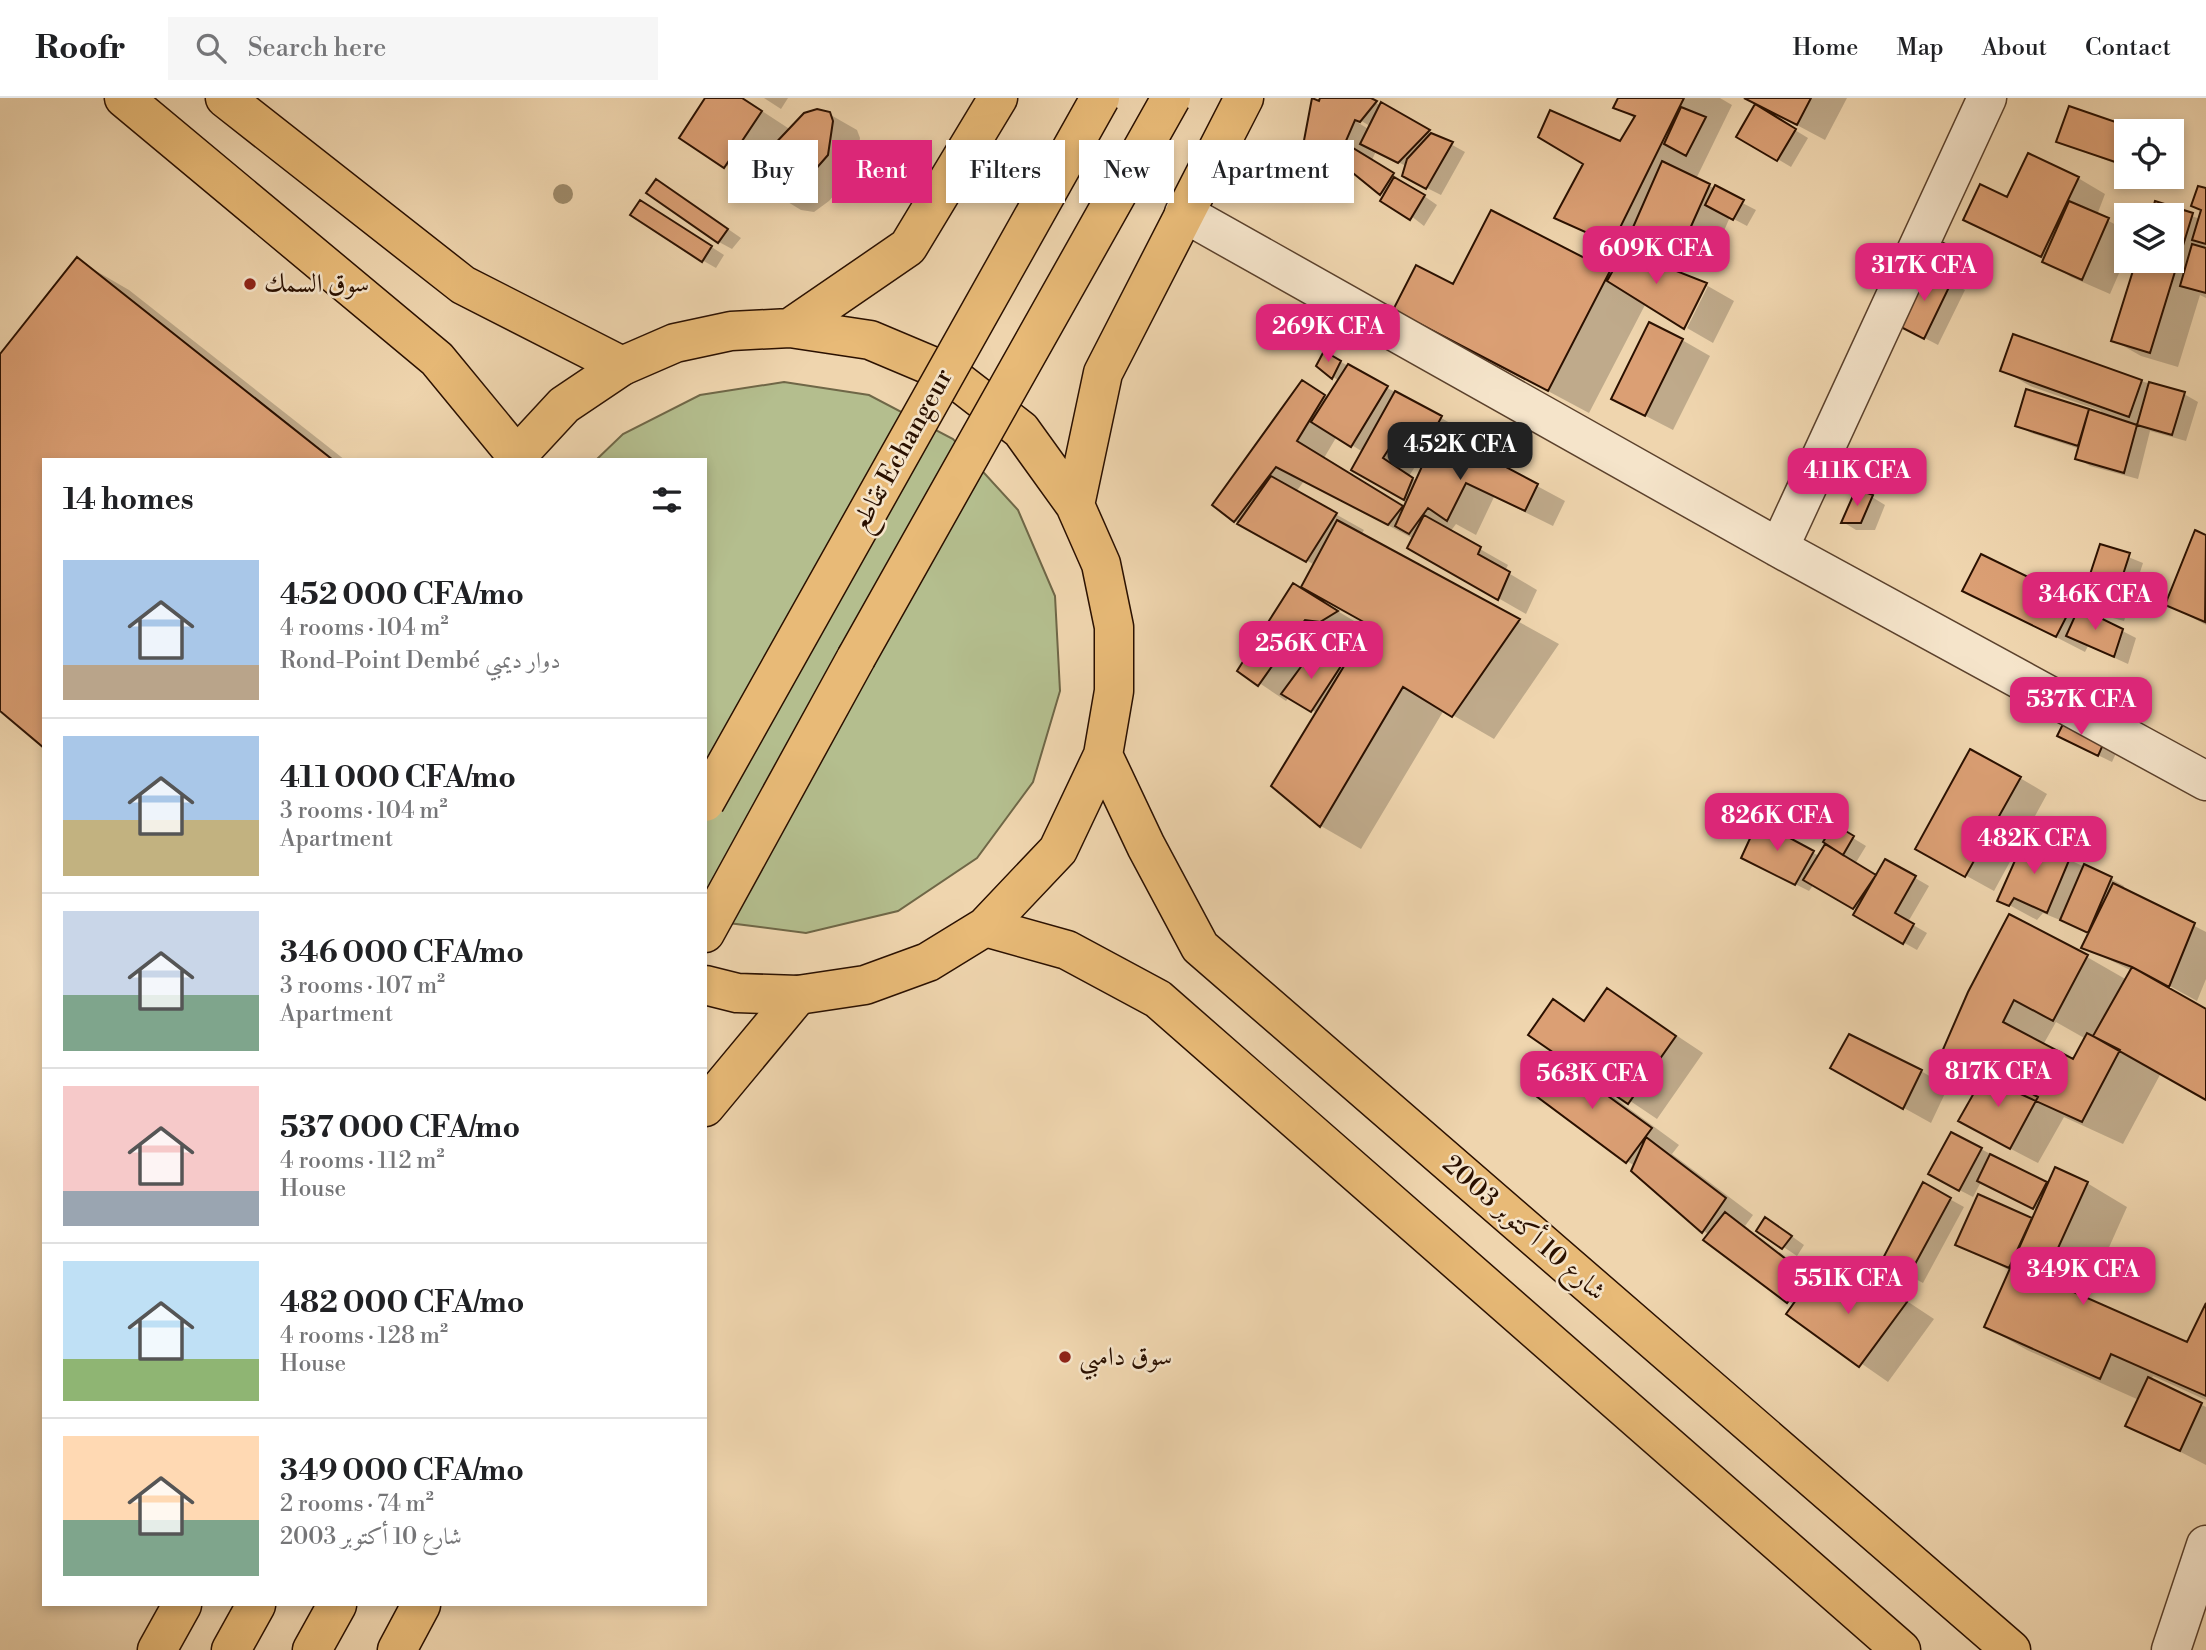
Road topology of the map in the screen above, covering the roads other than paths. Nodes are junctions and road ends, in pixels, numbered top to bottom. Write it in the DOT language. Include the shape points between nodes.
graph roads {
  1 [pos="124,98"];
  2 [pos="225,98"];
  3 [pos="998,98"];
  4 [pos="1100,98"];
  5 [pos="1171,98"];
  6 [pos="1244,98"];
  7 [pos="1987,98"];
  8 [pos="1184,213"];
  9 [pos="790,328"];
  10 [pos="622,366"];
  11 [pos="514,458"];
  12 [pos="1075,505"];
  13 [pos="1779,548"];
  14 [pos="1103,755"];
  15 [pos="2206,781"];
  16 [pos="707,798"];
  17 [pos="985,927"];
  18 [pos="707,929"];
  19 [pos="707,986"];
  20 [pos="798,995"];
  21 [pos="707,1105"];
  22 [pos="2206,1545"];
  23 [pos="2198,1596"];
  24 [pos="181,1606"];
  25 [pos="255,1606"];
  26 [pos="336,1606"];
  27 [pos="420,1606"];
  28 [pos="157,1650"];
  29 [pos="231,1650"];
  30 [pos="312,1650"];
  31 [pos="397,1650"];
  32 [pos="1901,1650"];
  33 [pos="2011,1650"];
  34 [pos="2171,1650"];
  1 -- 11 [label="main road" via="437,359"];
  2 -- 10 [label="main road" via="463,285"];
  3 -- 9 [label="main road" via="908,247"];
  4 -- 16 [label="main road, تقاطع Echangeur, bridge"];
  5 -- 18 [label="main road, bridge"];
  6 -- 8 [label="main road"];
  7 -- 13 [label="street"];
  8 -- 12 [label="main road" via="1103,373"];
  8 -- 13 [label="street"];
  9 -- 10 [label="main road" via="731,331 686,341"];
  9 -- 12 [label="main road" via="870,340 946,372 1021,429"];
  10 -- 11 [label="main road" via="564,405"];
  12 -- 14 [label="main road" via="1101,564 1114,627 1114,691"];
  13 -- 15 [label="street"];
  14 -- 17 [label="main road" via="1058,850"];
  14 -- 33 [label="main road, شارع 10 أكتوبر 2003" via="1200,947"];
  17 -- 20 [label="main road" via="916,967 865,985"];
  17 -- 32 [label="main road" via="1067,950 1158,999"];
  19 -- 20 [label="main road" via="737,993"];
  20 -- 21 [label="main road"];
  22 -- 23 [label="street"];
  23 -- 34 [label="street"];
  24 -- 28 [label="main road"];
  25 -- 29 [label="main road"];
  26 -- 30 [label="main road"];
  27 -- 31 [label="main road"];
}
